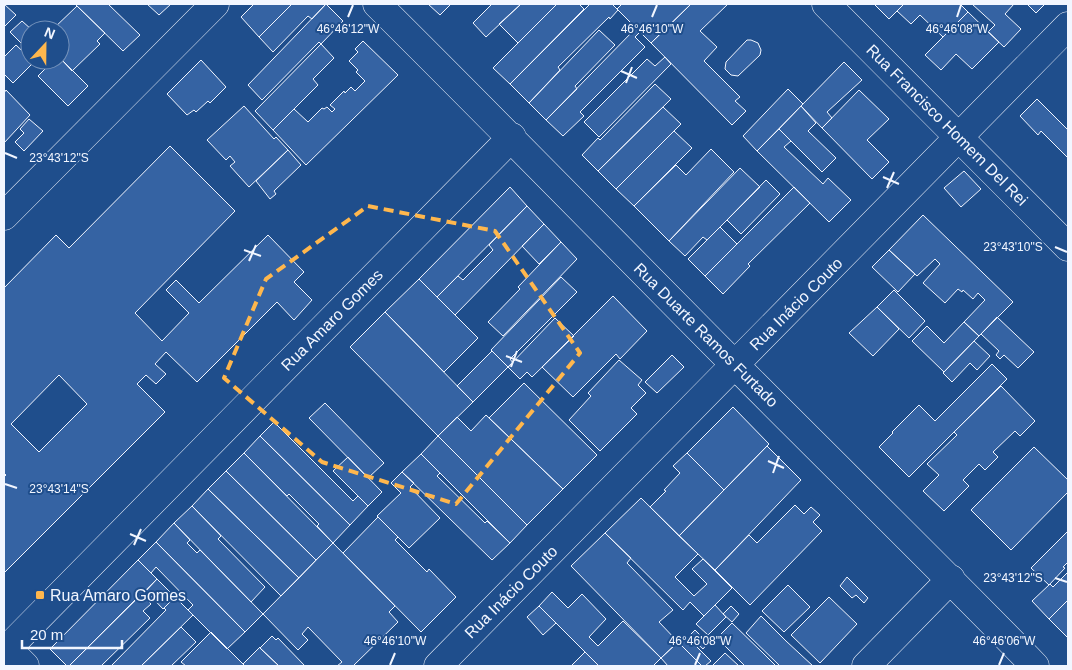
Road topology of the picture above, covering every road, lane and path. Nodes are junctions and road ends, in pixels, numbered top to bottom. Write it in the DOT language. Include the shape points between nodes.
graph roads {
  1 [pos="215,4"];
  2 [pos="377,4"];
  3 [pos="826,4"];
  4 [pos="1068,26"];
  5 [pos="512,137"];
  6 [pos="960,137"];
  7 [pos="4,216"];
  8 [pos="1068,247"];
  9 [pos="735,365"];
  10 [pos="951,580"];
  11 [pos="10,653"];
  12 [pos="438,666"];
  13 [pos="866,666"];
  14 [pos="1036,666"];
  1 -- 7 [label="street"];
  2 -- 5 [label="street, Rua Duarte Ramos Furtado"];
  3 -- 6 [label="street, Rua Francisco Homem Del Rei"];
  4 -- 6 [label="street, Rua Inácio Couto"];
  5 -- 9 [label="street, Rua Duarte Ramos Furtado"];
  5 -- 11 [label="street, Rua Amaro Gomes"];
  6 -- 8 [label="street, Rua Francisco Homem Del Rei"];
  6 -- 9 [label="street, Rua Inácio Couto"];
  9 -- 10 [label="street, Rua Duarte Ramos Furtado"];
  9 -- 12 [label="street, Rua Inácio Couto"];
  10 -- 13 [label="street"];
  10 -- 14 [label="street, Rua Duarte Ramos Furtado"];
}
